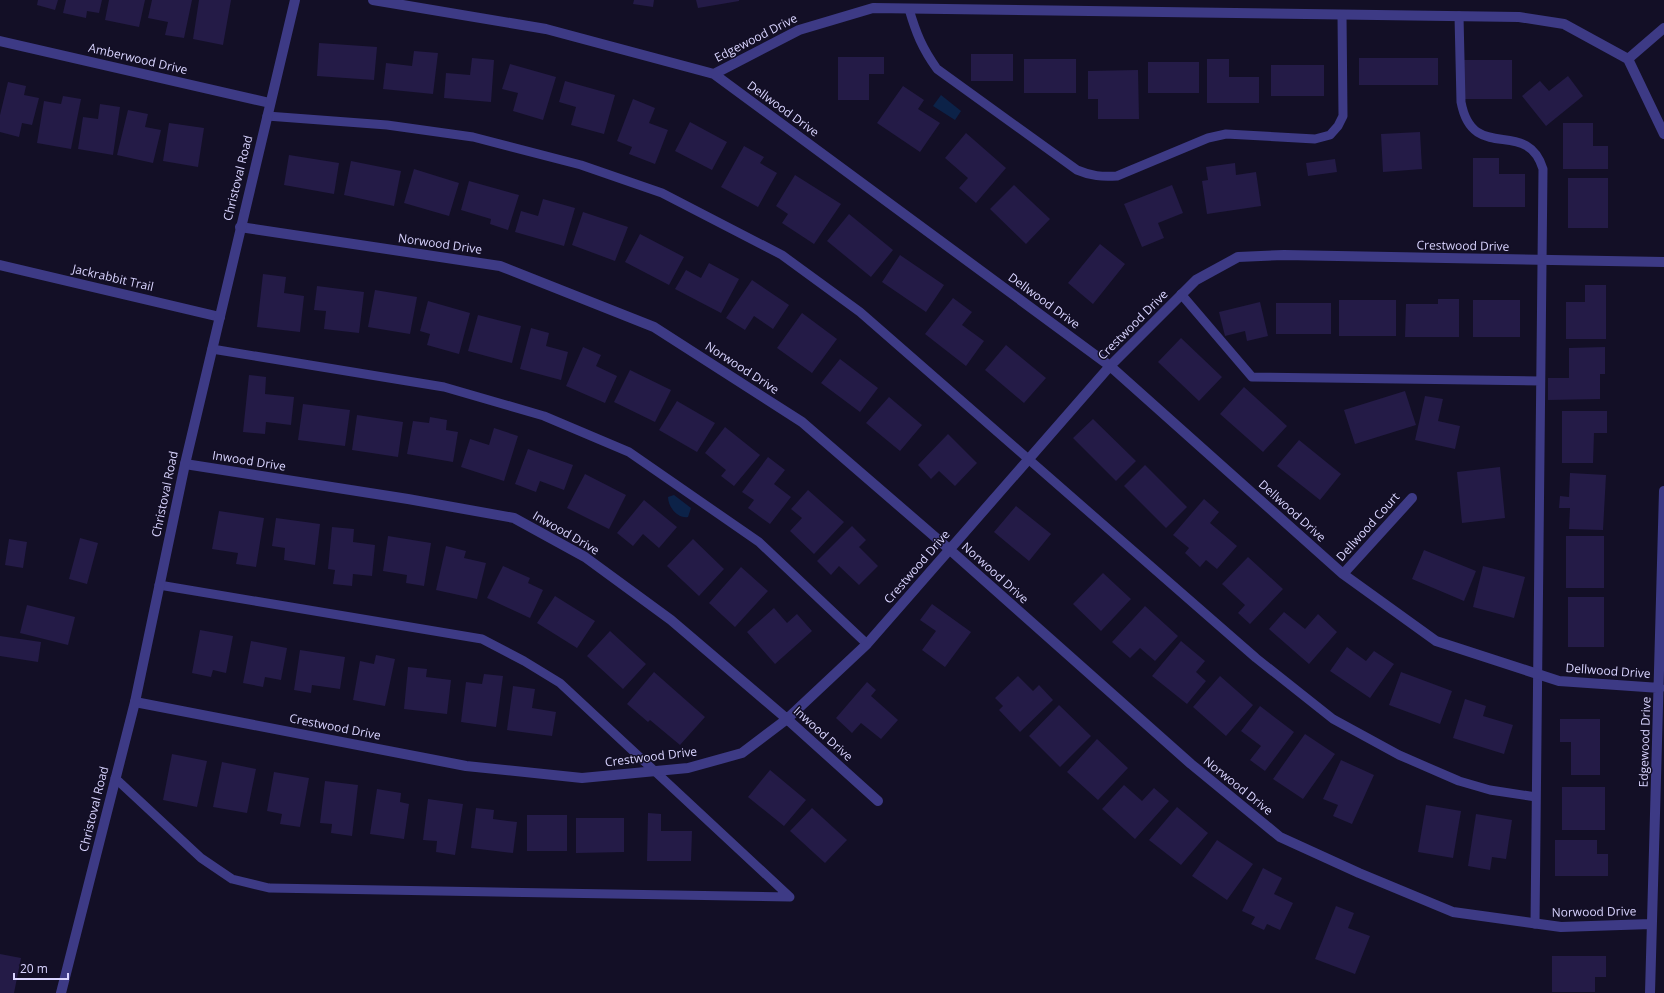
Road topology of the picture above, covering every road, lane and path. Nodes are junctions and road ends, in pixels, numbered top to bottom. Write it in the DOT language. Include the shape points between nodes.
graph roads {
  1 [pos="295,0"];
  2 [pos="373,0"];
  3 [pos="909,9"];
  4 [pos="1342,14"];
  5 [pos="1459,16"];
  6 [pos="1664,28"];
  7 [pos="0,41"];
  8 [pos="1628,59"];
  9 [pos="714,74"];
  10 [pos="270,103"];
  11 [pos="267,116"];
  12 [pos="1664,134"];
  13 [pos="240,227"];
  14 [pos="1542,260"];
  15 [pos="1664,262"];
  16 [pos="0,265"];
  17 [pos="1181,294"];
  18 [pos="220,317"];
  19 [pos="212,349"];
  20 [pos="1110,366"];
  21 [pos="1540,381"];
  22 [pos="1028,459"];
  23 [pos="185,464"];
  24 [pos="1664,491"];
  25 [pos="1412,498"];
  26 [pos="949,549"];
  27 [pos="1343,574"];
  28 [pos="159,585"];
  29 [pos="867,644"];
  30 [pos="1537,674"];
  31 [pos="1660,688"];
  32 [pos="134,702"];
  33 [pos="787,719"];
  34 [pos="655,771"];
  35 [pos="115,778"];
  36 [pos="1536,797"];
  37 [pos="878,802"];
  38 [pos="1534,924"];
  39 [pos="1651,924"];
  40 [pos="61,993"];
  41 [pos="1650,993"];
  1 -- 10 [label="street, Christoval Road"];
  2 -- 9 [label="street, Dellwood Drive" via="546,29"];
  3 -- 4 [label="street, Edgewood Drive"];
  3 -- 4 [label="lane" via="915,32 937,69 1077,170 1091,176 1104,177 1117,176 1208,138 1226,134 1315,139 1330,135 1343,116"];
  3 -- 9 [label="street, Edgewood Drive" via="873,8 799,30"];
  4 -- 5 [label="street, Edgewood Drive"];
  5 -- 8 [label="street, Edgewood Drive" via="1519,17 1564,24"];
  5 -- 14 [label="lane" via="1463,114 1477,133 1529,146 1539,156 1543,169"];
  6 -- 8 [label="street"];
  7 -- 10 [label="street, Amberwood Drive"];
  8 -- 12 [label="street"];
  9 -- 20 [label="street, Dellwood Drive"];
  10 -- 11 [label="street, Christoval Road"];
  11 -- 13 [label="street, Christoval Road"];
  11 -- 22 [label="lane" via="387,125 473,137 581,165 662,193 782,255 860,312"];
  13 -- 18 [label="street, Christoval Road"];
  13 -- 26 [label="street, Norwood Drive" via="500,266 654,327 802,422"];
  14 -- 15 [label="street, Crestwood Drive"];
  14 -- 17 [label="street, Crestwood Drive" via="1284,255 1238,257 1196,280"];
  14 -- 21 [label="lane"];
  16 -- 18 [label="street, Jackrabbit Trail"];
  17 -- 20 [label="street, Crestwood Drive"];
  17 -- 21 [label="lane" via="1252,377"];
  18 -- 19 [label="street, Christoval Road"];
  19 -- 23 [label="street, Christoval Road"];
  19 -- 29 [label="lane" via="444,387 544,416 629,452 759,542"];
  20 -- 22 [label="street, Crestwood Drive"];
  20 -- 27 [label="street, Dellwood Drive"];
  21 -- 30 [label="lane"];
  22 -- 26 [label="street, Crestwood Drive"];
  22 -- 36 [label="lane" via="1256,658 1334,719 1399,755 1459,781 1490,790"];
  23 -- 28 [label="street, Christoval Road"];
  23 -- 33 [label="street, Inwood Drive" via="514,518 585,557 670,620"];
  24 -- 31 [label="street, Edgewood Drive"];
  25 -- 27 [label="street, Dellwood Court"];
  26 -- 29 [label="street, Crestwood Drive"];
  26 -- 38 [label="street, Norwood Drive" via="1191,764 1280,838 1453,912"];
  27 -- 30 [label="street, Dellwood Drive" via="1436,641"];
  28 -- 32 [label="street, Christoval Road"];
  28 -- 34 [label="lane" via="482,639 560,683"];
  29 -- 33 [label="street, Crestwood Drive"];
  30 -- 31 [label="street, Dellwood Drive" via="1560,681"];
  30 -- 36 [label="lane"];
  31 -- 39 [label="street, Edgewood Drive"];
  32 -- 34 [label="street, Crestwood Drive" via="466,766 582,778"];
  32 -- 35 [label="street, Christoval Road"];
  33 -- 34 [label="street, Crestwood Drive" via="742,753 688,768"];
  33 -- 37 [label="street, Inwood Drive"];
  34 -- 35 [label="lane" via="790,897 269,888 232,879 201,858"];
  35 -- 40 [label="street, Christoval Road"];
  36 -- 38 [label="lane"];
  38 -- 39 [label="street, Norwood Drive" via="1561,927"];
  39 -- 41 [label="street, Edgewood Drive"];
}
